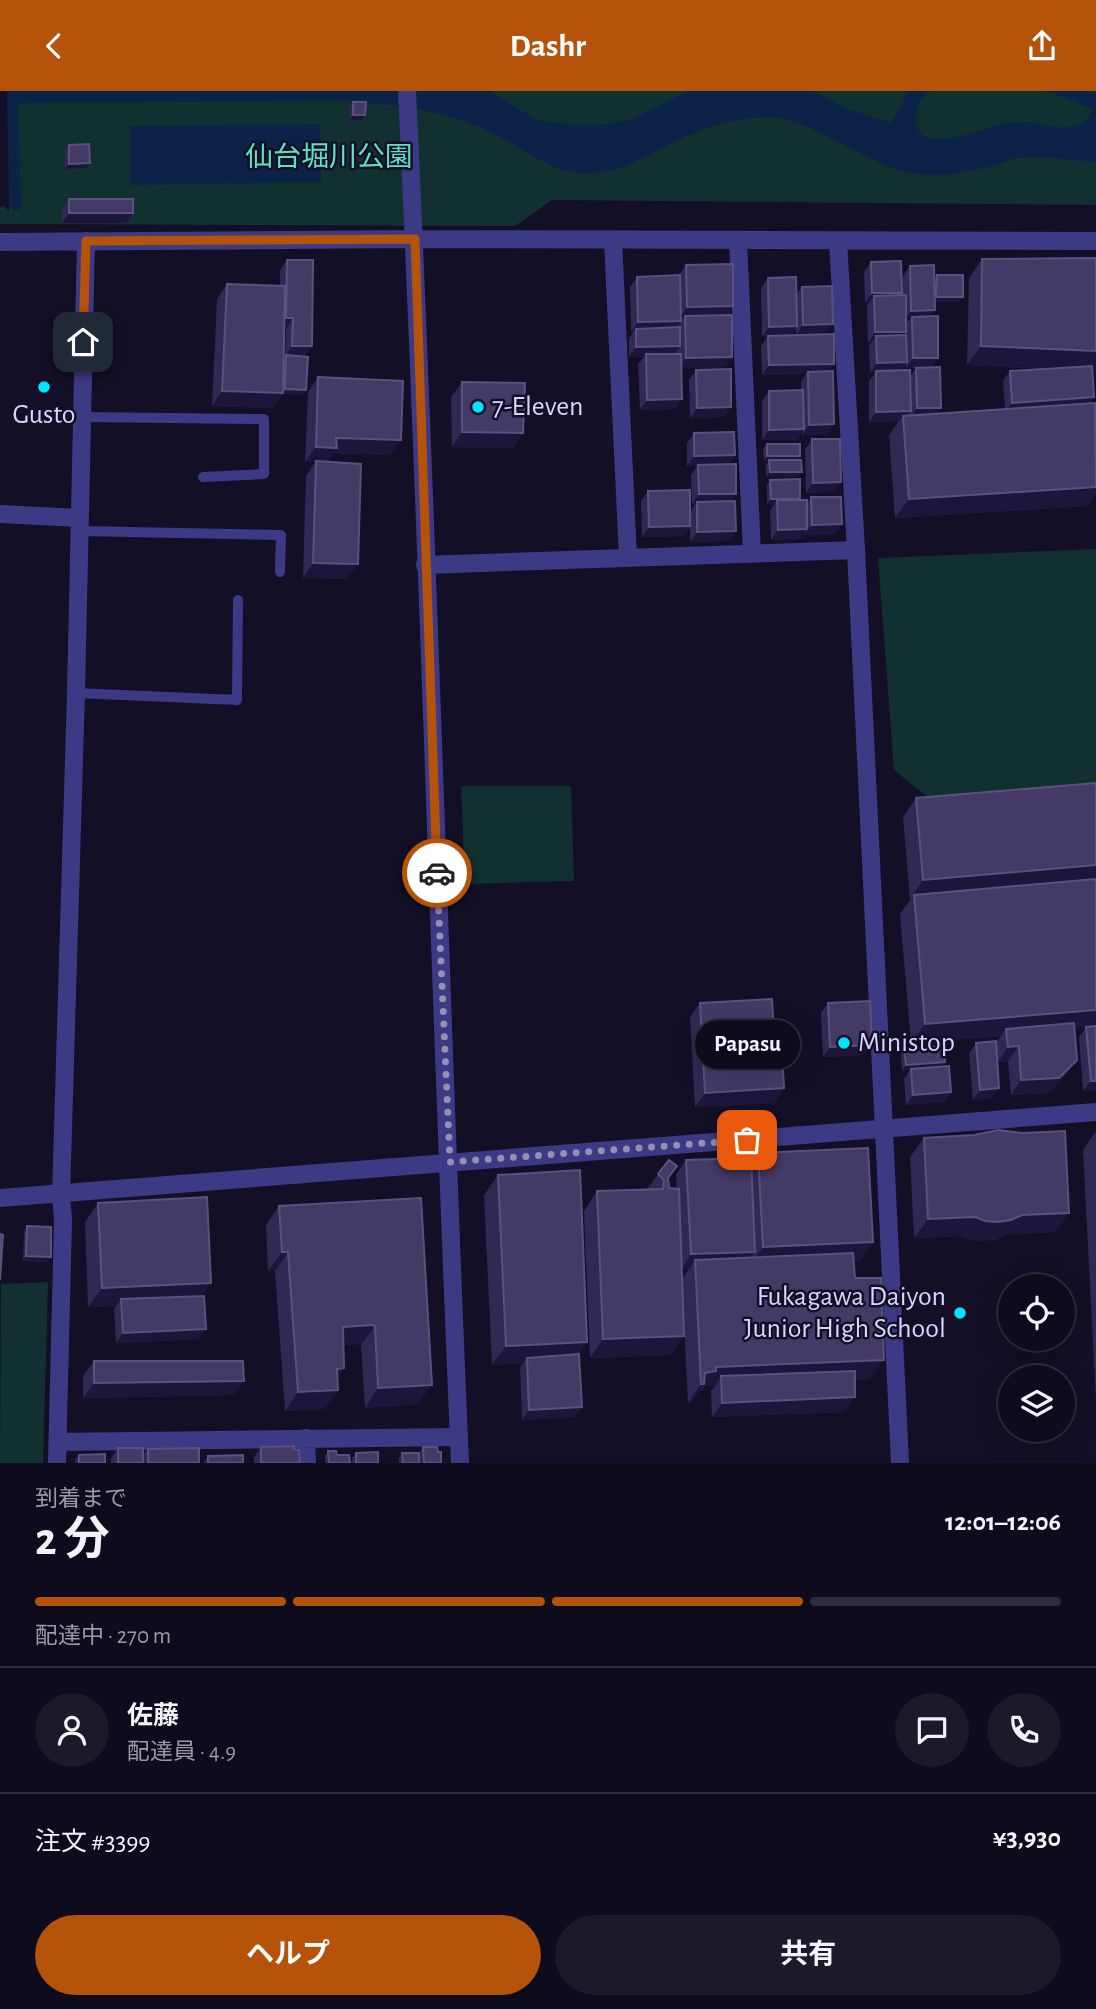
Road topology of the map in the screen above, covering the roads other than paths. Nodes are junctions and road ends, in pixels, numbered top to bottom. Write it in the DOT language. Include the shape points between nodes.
graph roads {
  1 [pos="407,91"];
  2 [pos="415,239"];
  3 [pos="86,241"];
  4 [pos="613,241"];
  5 [pos="738,241"];
  6 [pos="838,241"];
  7 [pos="1096,241"];
  8 [pos="0,242"];
  9 [pos="81,417"];
  10 [pos="203,477"];
  11 [pos="0,514"];
  12 [pos="79,524"];
  13 [pos="856,550"];
  14 [pos="752,554"];
  15 [pos="628,557"];
  16 [pos="425,565"];
  17 [pos="280,572"];
  18 [pos="238,600"];
  19 [pos="76,694"];
  20 [pos="1096,1112"];
  21 [pos="883,1129"];
  22 [pos="450,1162"];
  23 [pos="61,1195"];
  24 [pos="0,1198"];
  25 [pos="459,1437"];
  26 [pos="306,1438"];
  27 [pos="58,1442"];
  28 [pos="57,1463"];
  29 [pos="307,1463"];
  30 [pos="460,1463"];
  31 [pos="900,1463"];
  1 -- 2 [label="street"];
  2 -- 3 [label="street"];
  2 -- 4 [label="street"];
  2 -- 16 [label="street"];
  3 -- 8 [label="street"];
  3 -- 9 [label="street"];
  4 -- 5 [label="street"];
  4 -- 15 [label="street"];
  5 -- 6 [label="street"];
  5 -- 14 [label="street"];
  6 -- 7 [label="street"];
  6 -- 13 [label="street"];
  9 -- 10 [label="lane" via="264,419 264,474"];
  9 -- 12 [label="street"];
  11 -- 12 [label="street"];
  12 -- 17 [label="lane" via="281,535"];
  12 -- 19 [label="street"];
  13 -- 14 [label="street"];
  13 -- 21 [label="street"];
  14 -- 15 [label="street"];
  15 -- 16 [label="street"];
  16 -- 22 [label="street"];
  18 -- 19 [label="lane" via="237,700"];
  19 -- 23 [label="street"];
  20 -- 21 [label="street"];
  21 -- 22 [label="street"];
  21 -- 31 [label="street"];
  22 -- 23 [label="street"];
  22 -- 25 [label="street"];
  23 -- 24 [label="street"];
  23 -- 27 [label="street"];
  25 -- 26 [label="street"];
  25 -- 30 [label="street"];
  26 -- 27 [label="street"];
  26 -- 29 [label="street"];
  27 -- 28 [label="street"];
}
